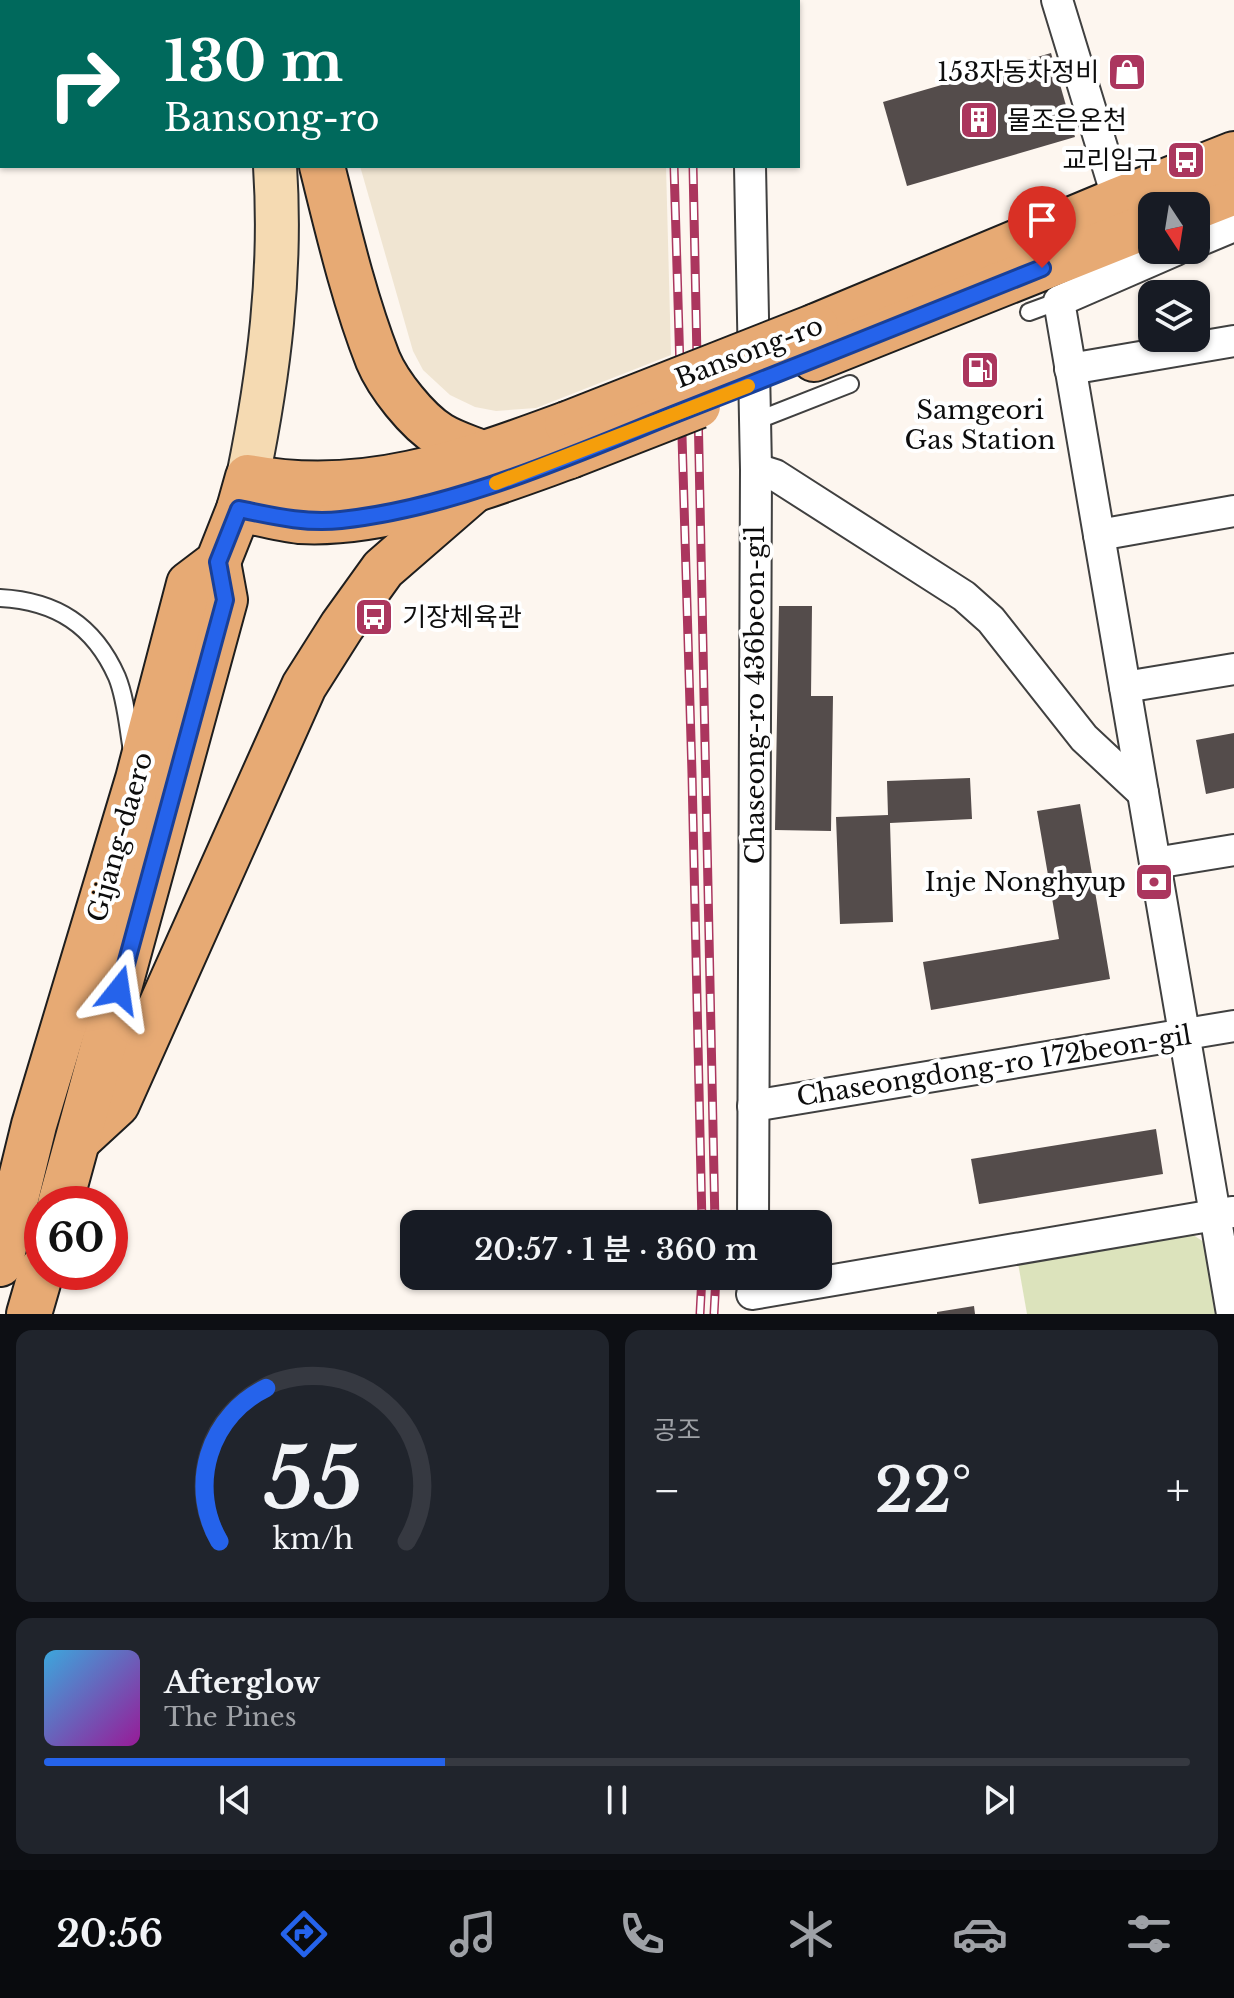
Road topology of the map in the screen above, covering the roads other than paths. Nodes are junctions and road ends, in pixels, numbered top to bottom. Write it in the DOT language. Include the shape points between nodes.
graph roads {
  1 [pos="1057,0"];
  2 [pos="1234,154"];
  3 [pos="275,168"];
  4 [pos="323,168"];
  5 [pos="750,168"];
  6 [pos="1234,192"];
  7 [pos="1210,201"];
  8 [pos="1133,219"];
  9 [pos="1234,226"];
  10 [pos="1210,236"];
  11 [pos="1144,264"];
  12 [pos="1059,301"];
  13 [pos="1029,312"];
  14 [pos="1234,341"];
  15 [pos="1070,369"];
  16 [pos="850,384"];
  17 [pos="753,422"];
  18 [pos="756,469"];
  19 [pos="479,472"];
  20 [pos="244,493"];
  21 [pos="1234,511"];
  22 [pos="1099,535"];
  23 [pos="218,562"];
  24 [pos="0,598"];
  25 [pos="1234,669"];
  26 [pos="1125,687"];
  27 [pos="138,779"];
  28 [pos="1143,793"];
  29 [pos="1234,850"];
  30 [pos="1155,863"];
  31 [pos="1234,1026"];
  32 [pos="1184,1034"];
  33 [pos="753,1106"];
  34 [pos="79,1139"];
  35 [pos="65,1186"];
  36 [pos="753,1210"];
  37 [pos="1224,1213"];
  38 [pos="0,1264"];
  39 [pos="36,1290"];
  40 [pos="752,1295"];
  41 [pos="29,1314"];
  42 [pos="1232,1314"];
  1 -- 8 [label="street"];
  2 -- 8 [label="main road, Bansong-ro"];
  3 -- 20 [label="main road, Gijang-daero" via="275,312"];
  4 -- 19 [label="main road" via="379,361 392,386"];
  5 -- 17 [label="street, Chaseong-ro 436beon-gil"];
  6 -- 7 [label="main road"];
  8 -- 19 [label="main road, Bansong-ro, bridge"];
  9 -- 10 [label="street"];
  11 -- 12 [label="street"];
  12 -- 13 [label="lane"];
  12 -- 15 [label="street"];
  14 -- 15 [label="street"];
  15 -- 22 [label="street"];
  16 -- 17 [label="lane"];
  17 -- 18 [label="street, Chaseong-ro 436beon-gil"];
  18 -- 28 [label="street" via="775,475 964,596 991,620 1084,738"];
  18 -- 33 [label="street, Chaseong-ro 436beon-gil"];
  19 -- 20 [label="main road, Bansong-ro" via="398,510 341,520 299,521"];
  19 -- 34 [label="main road" via="383,569 311,674 117,1104"];
  20 -- 23 [label="main road, Gijang-daero"];
  21 -- 22 [label="street"];
  22 -- 26 [label="street"];
  23 -- 27 [label="main road, Gijang-daero" via="189,584"];
  23 -- 34 [label="main road, Gijang-daero" via="225,600"];
  24 -- 27 [label="lane" via="63,612 94,639 118,679"];
  25 -- 26 [label="street"];
  26 -- 28 [label="street"];
  27 -- 38 [label="main road, Gijang-daero" via="34,1125"];
  28 -- 30 [label="street"];
  29 -- 30 [label="street"];
  30 -- 32 [label="street"];
  31 -- 32 [label="street, Chaseongdong-ro 172beon-gil"];
  32 -- 33 [label="street, Chaseongdong-ro 172beon-gil"];
  32 -- 37 [label="street"];
  33 -- 36 [label="street, Chaseong-ro 436beon-gil"];
  34 -- 35 [label="main road, Gijang-daero"];
  37 -- 40 [label="street"];
  37 -- 42 [label="street"];
  39 -- 41 [label="main road"];
}
